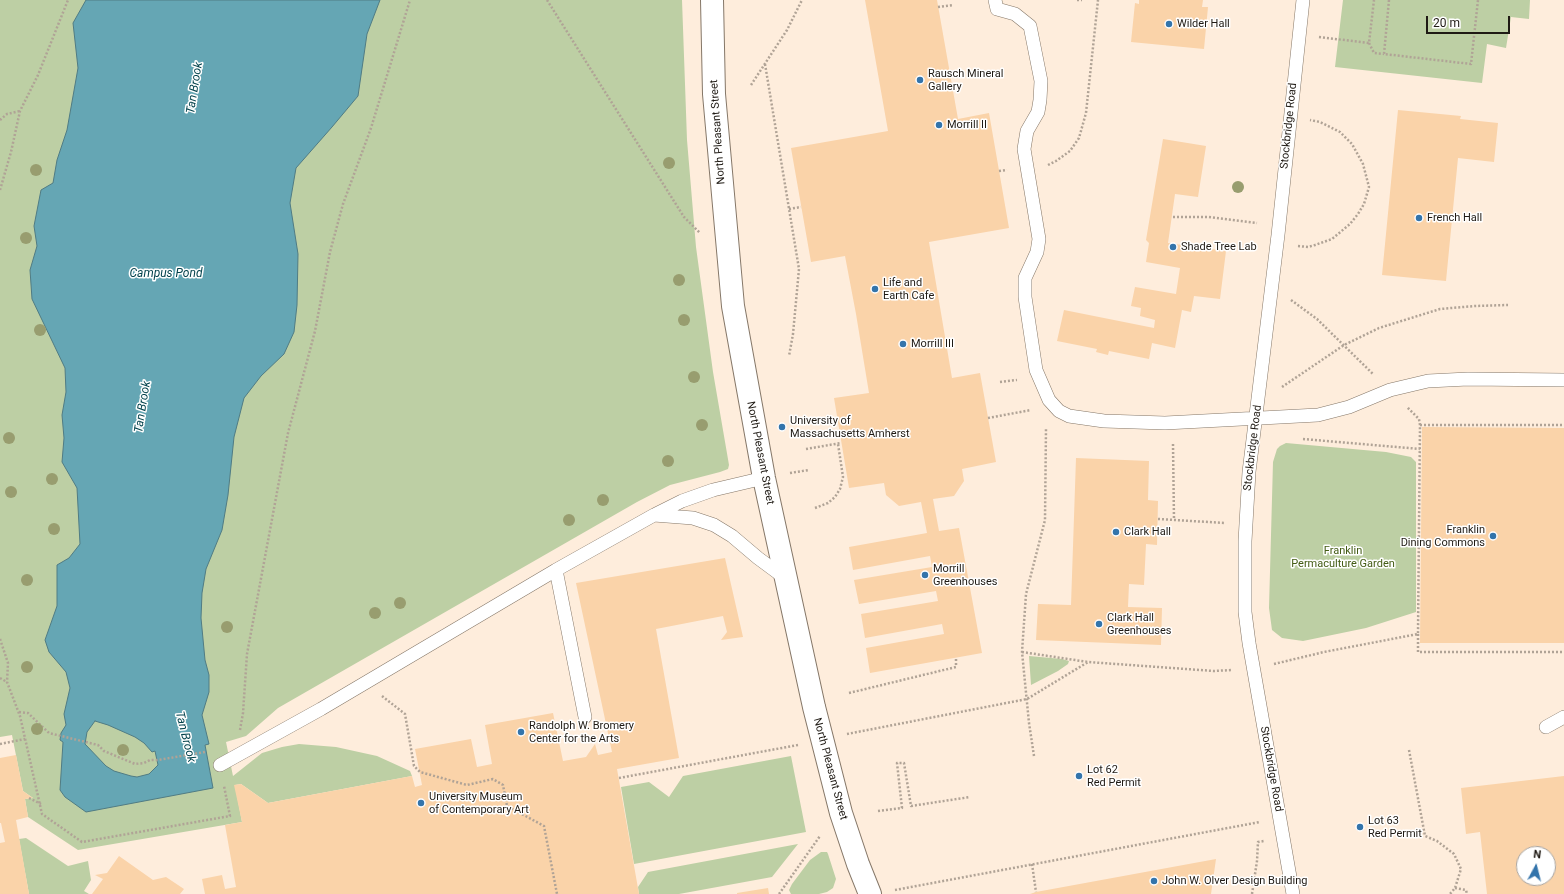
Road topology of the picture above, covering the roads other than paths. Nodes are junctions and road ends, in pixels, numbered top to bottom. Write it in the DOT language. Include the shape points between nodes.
graph roads {
  1 [pos="712,0"];
  2 [pos="995,0"];
  3 [pos="1303,0"];
  4 [pos="1564,380"];
  5 [pos="1256,419"];
  6 [pos="764,478"];
  7 [pos="654,515"];
  8 [pos="556,570"];
  9 [pos="785,578"];
  10 [pos="585,717"];
  11 [pos="1564,717"];
  12 [pos="1546,727"];
  13 [pos="220,765"];
  14 [pos="881,892"];
  15 [pos="1293,894"];
  1 -- 6 [label="main road, North Pleasant Street" via="714,94 733,306"];
  2 -- 5 [label="lane" via="997,9 1015,14 1030,26 1040,81 1038,112 1027,131 1024,149 1039,239 1037,252 1025,278 1025,297 1036,370 1049,400 1059,411 1069,416 1104,421 1165,423"];
  3 -- 5 [label="lane, Stockbridge Road"];
  4 -- 5 [label="lane" via="1468,379 1428,382 1390,390 1348,407 1318,414"];
  5 -- 15 [label="lane, Stockbridge Road" via="1249,472 1245,612"];
  6 -- 7 [label="lane" via="713,490"];
  6 -- 9 [label="main road, North Pleasant Street"];
  7 -- 8 [label="lane"];
  7 -- 9 [label="lane" via="693,518 714,525"];
  8 -- 10 [label="lane"];
  8 -- 13 [label="lane" via="321,709"];
  9 -- 14 [label="main road, North Pleasant Street" via="834,787 858,864"];
  11 -- 12 [label="lane"];
}
